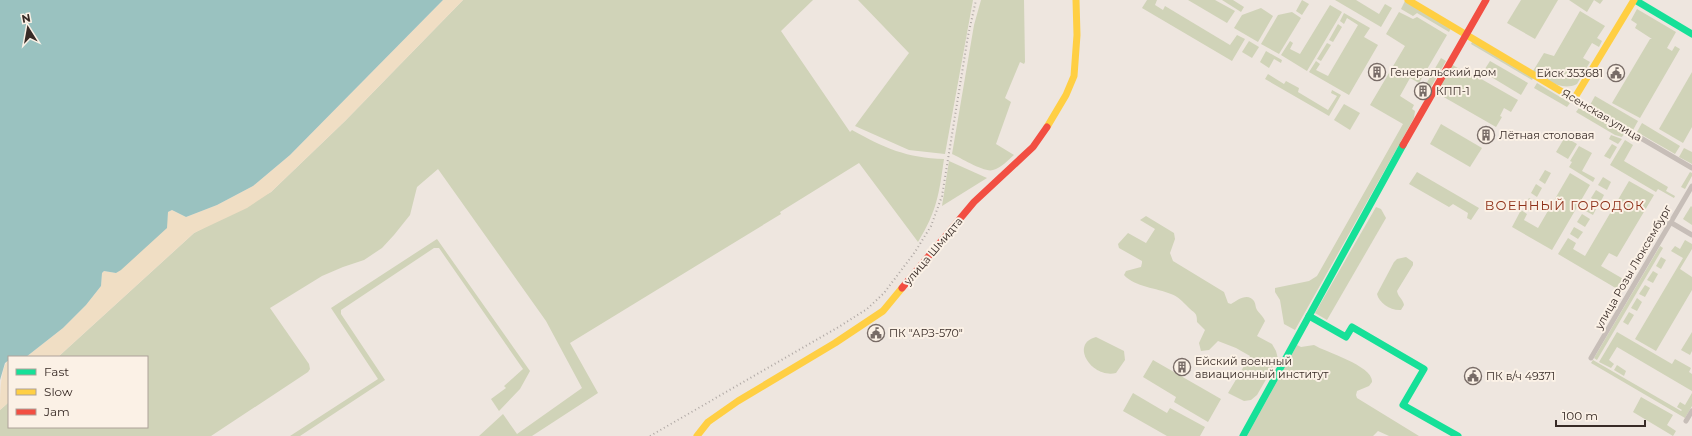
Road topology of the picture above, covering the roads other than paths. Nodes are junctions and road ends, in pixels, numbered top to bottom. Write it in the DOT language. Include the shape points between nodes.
graph roads {
  1 [pos="1076,0"];
  2 [pos="1408,0"];
  3 [pos="1486,0"];
  4 [pos="1634,0"];
  5 [pos="1466,34"];
  6 [pos="1692,34"];
  7 [pos="1574,99"];
  8 [pos="1692,168"];
  9 [pos="1692,186"];
  10 [pos="1670,222"];
  11 [pos="1692,235"];
  12 [pos="1309,316"];
  13 [pos="1591,358"];
  14 [pos="1692,411"];
  15 [pos="1686,421"];
  16 [pos="697,436"];
  17 [pos="1243,436"];
  18 [pos="1458,436"];
  1 -- 16 [label="street, улица Шмидта" via="1074,76 1052,120 1033,147 974,202 883,312 738,401 708,422"];
  2 -- 5 [label="street, Ясенская улица"];
  3 -- 5 [label="street"];
  4 -- 6 [label="street"];
  4 -- 7 [label="street"];
  5 -- 7 [label="street, Ясенская улица"];
  5 -- 12 [label="street"];
  7 -- 8 [label="street, Ясенская улица"];
  9 -- 10 [label="street, улица Розы Люксембург"];
  10 -- 11 [label="street"];
  10 -- 13 [label="street, улица Розы Люксембург"];
  12 -- 17 [label="street"];
  12 -- 18 [label="street" via="1346,337 1352,327 1424,369 1403,405"];
  14 -- 15 [label="street"];
}
